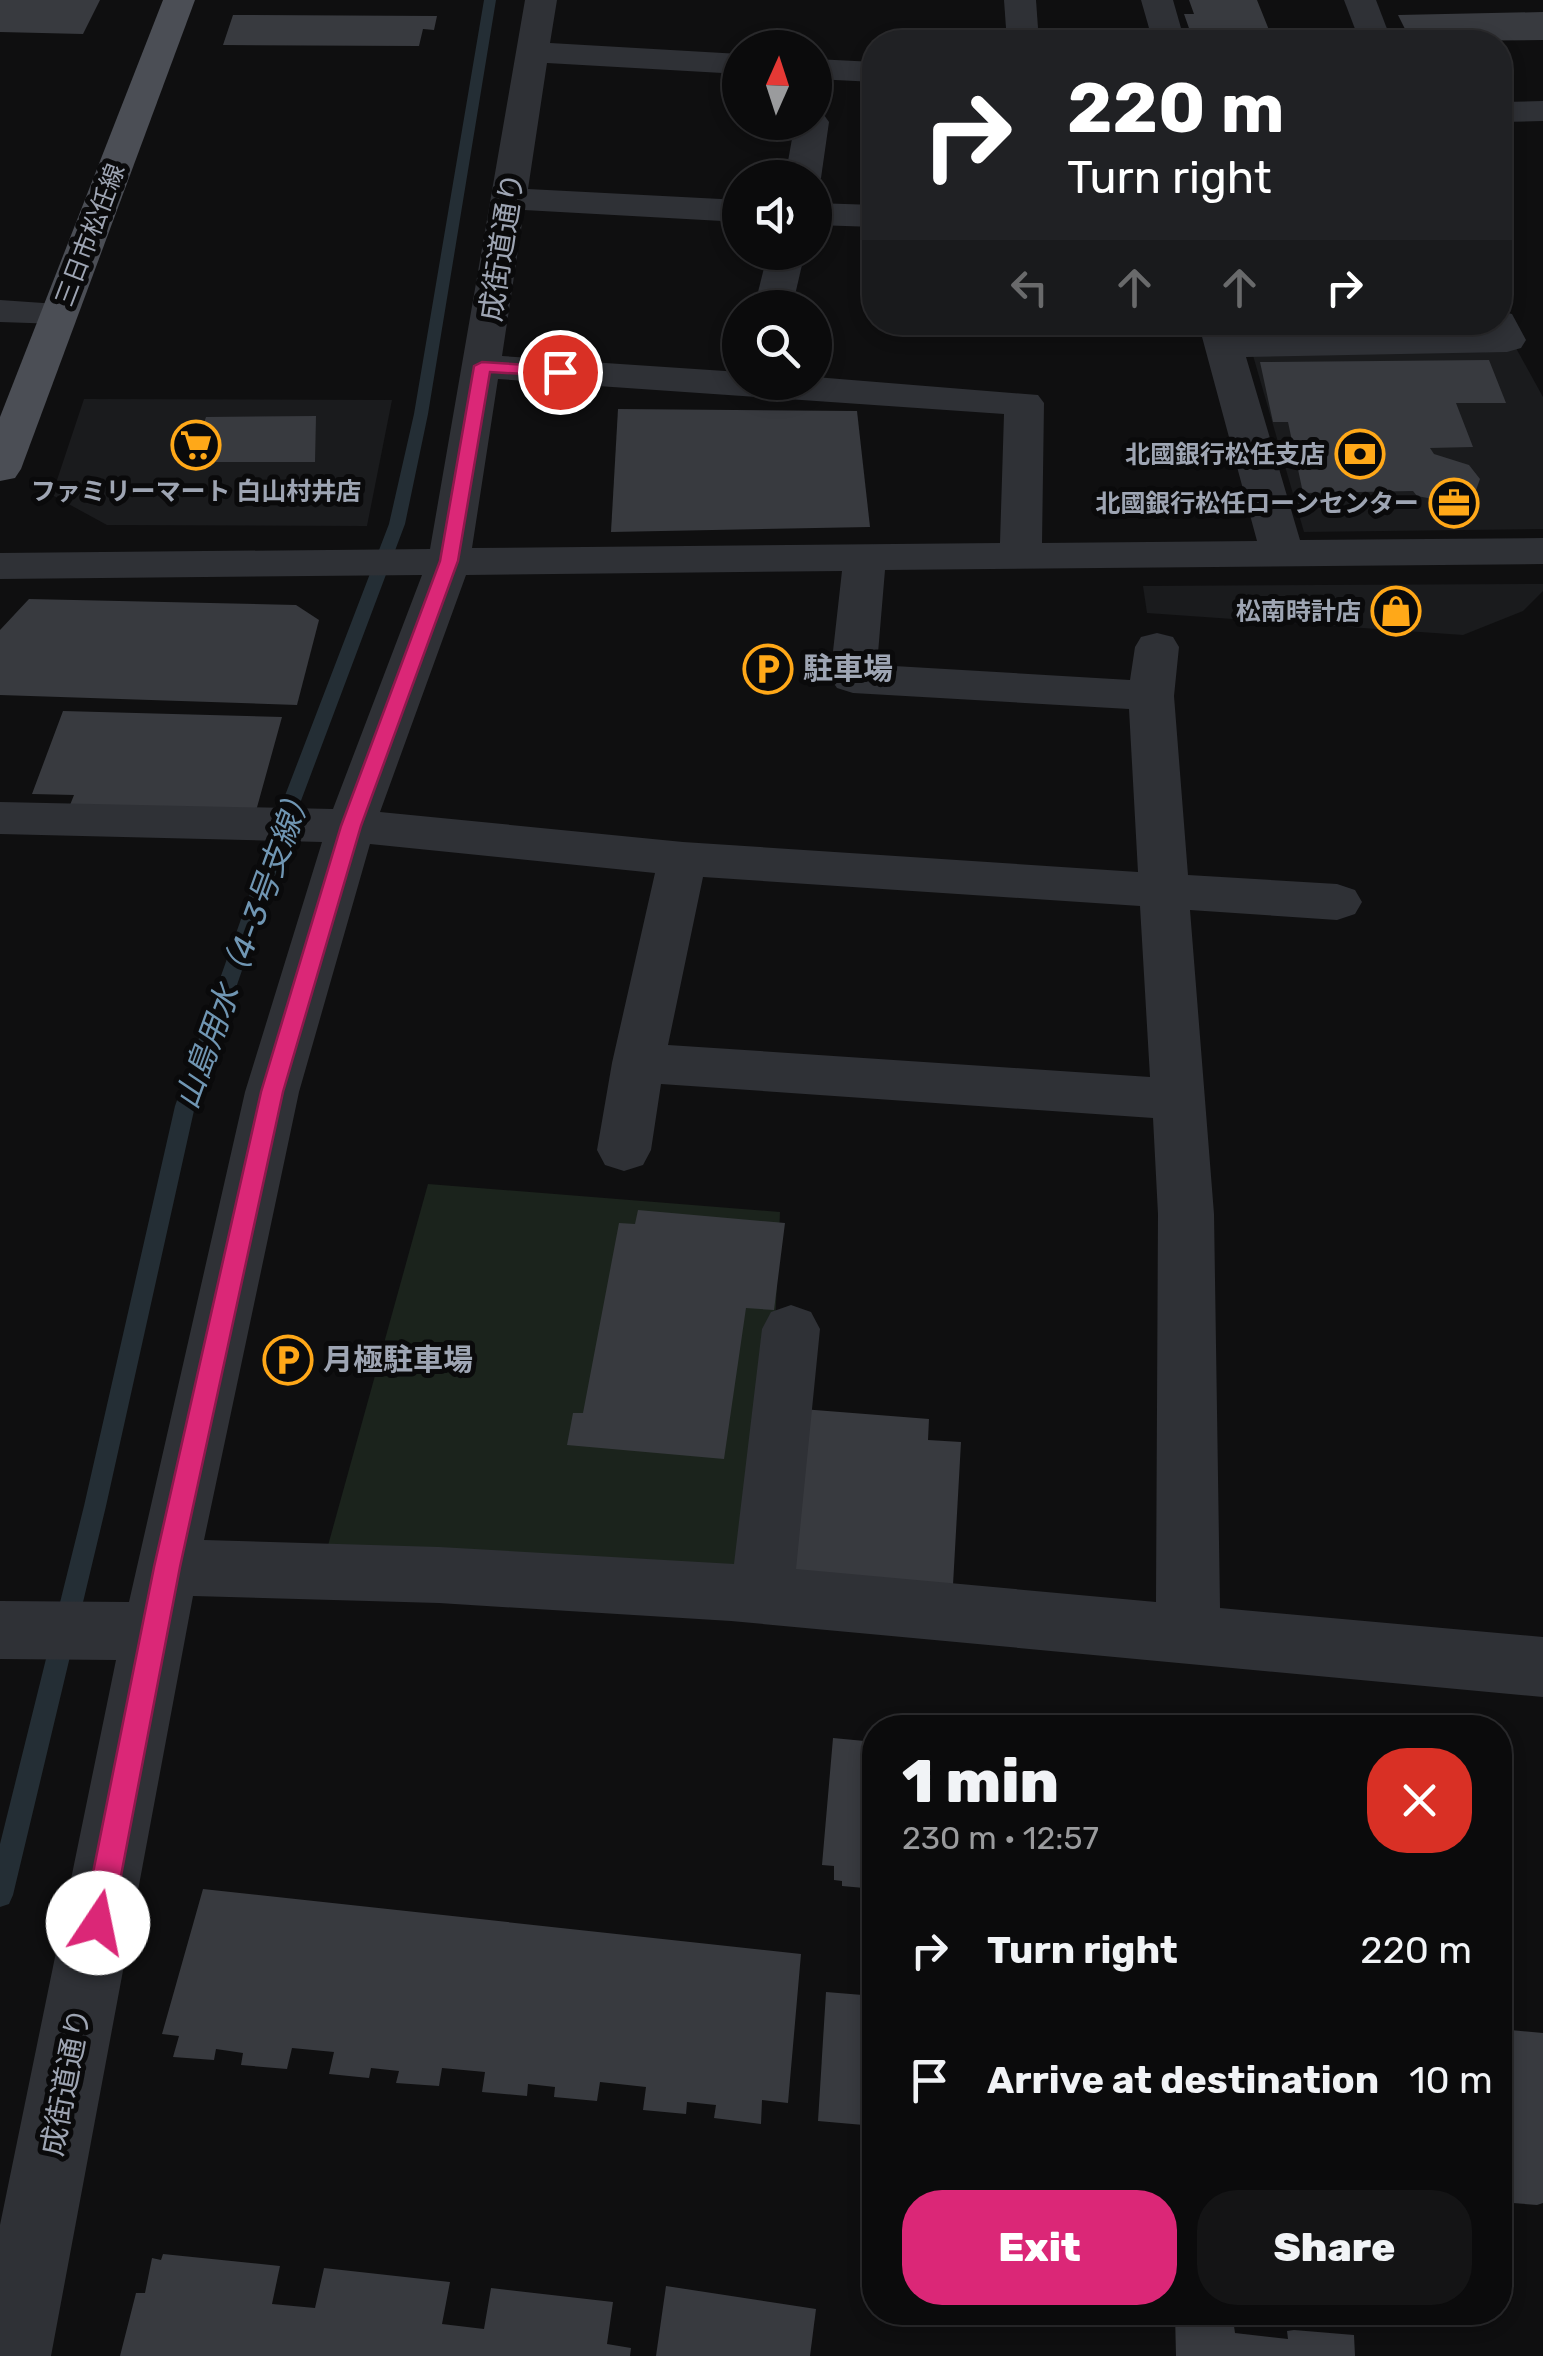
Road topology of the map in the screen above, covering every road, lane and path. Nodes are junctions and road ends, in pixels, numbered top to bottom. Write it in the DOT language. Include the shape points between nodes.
graph roads {
  1 [pos="179,0"];
  2 [pos="1020,0"];
  3 [pos="1157,0"];
  4 [pos="1360,0"];
  5 [pos="536,26"];
  6 [pos="1022,30"];
  7 [pos="1166,30"];
  8 [pos="1371,30"];
  9 [pos="722,61"];
  10 [pos="832,70"];
  11 [pos="862,71"];
  12 [pos="1543,111"];
  13 [pos="1512,112"];
  14 [pos="510,199"];
  15 [pos="722,210"];
  16 [pos="832,215"];
  17 [pos="862,216"];
  18 [pos="0,312"];
  19 [pos="60,314"];
  20 [pos="1220,335"];
  21 [pos="1268,335"];
  22 [pos="1504,335"];
  23 [pos="482,366"];
  24 [pos="722,381"];
  25 [pos="832,389"];
  26 [pos="0,469"];
  27 [pos="1543,551"];
  28 [pos="1282,553"];
  29 [pos="1020,554"];
  30 [pos="865,556"];
  31 [pos="428,561"];
  32 [pos="0,566"];
  33 [pos="1157,647"];
  34 [pos="1151,696"];
  35 [pos="0,818"];
  36 [pos="325,825"];
  37 [pos="683,859"];
  38 [pos="1162,891"];
  39 [pos="1337,902"];
  40 [pos="638,1063"];
  41 [pos="1180,1099"];
  42 [pos="624,1150"];
  43 [pos="792,1328"];
  44 [pos="167,1567"];
  45 [pos="762,1594"];
  46 [pos="6,1630"];
  47 [pos="136,1631"];
  48 [pos="1188,1634"];
  49 [pos="1543,1667"];
  50 [pos="12,2356"];
  1 -- 19 [label="main road, 三日市松任線"];
  2 -- 6 [label="street"];
  3 -- 7 [label="street"];
  4 -- 8 [label="street"];
  5 -- 9 [label="street"];
  5 -- 14 [label="street, 成街道通り"];
  10 -- 11 [label="street"];
  12 -- 13 [label="street"];
  14 -- 15 [label="street"];
  14 -- 23 [label="street, 成街道通り"];
  16 -- 17 [label="street"];
  18 -- 19 [label="street"];
  19 -- 26 [label="main road, 三日市松任線"];
  20 -- 28 [label="street"];
  21 -- 22 [label="street" via="1507,340"];
  23 -- 24 [label="street"];
  23 -- 31 [label="street, 成街道通り"];
  25 -- 29 [label="street" via="1024,403"];
  27 -- 28 [label="street"];
  28 -- 29 [label="street"];
  29 -- 30 [label="street"];
  30 -- 31 [label="street"];
  30 -- 34 [label="street" via="853,678"];
  31 -- 32 [label="street"];
  31 -- 36 [label="street, 成街道通り"];
  33 -- 34 [label="street"];
  34 -- 38 [label="street"];
  35 -- 36 [label="street"];
  36 -- 37 [label="street"];
  36 -- 44 [label="street, 成街道通り"];
  37 -- 38 [label="street"];
  37 -- 40 [label="street"];
  38 -- 39 [label="street"];
  38 -- 41 [label="street"];
  40 -- 41 [label="street"];
  40 -- 42 [label="street"];
  41 -- 48 [label="street"];
  43 -- 45 [label="street"];
  44 -- 45 [label="street"];
  44 -- 47 [label="street, 成街道通り"];
  45 -- 48 [label="street"];
  46 -- 47 [label="street"];
  47 -- 50 [label="street, 成街道通り"];
  48 -- 49 [label="street"];
}
